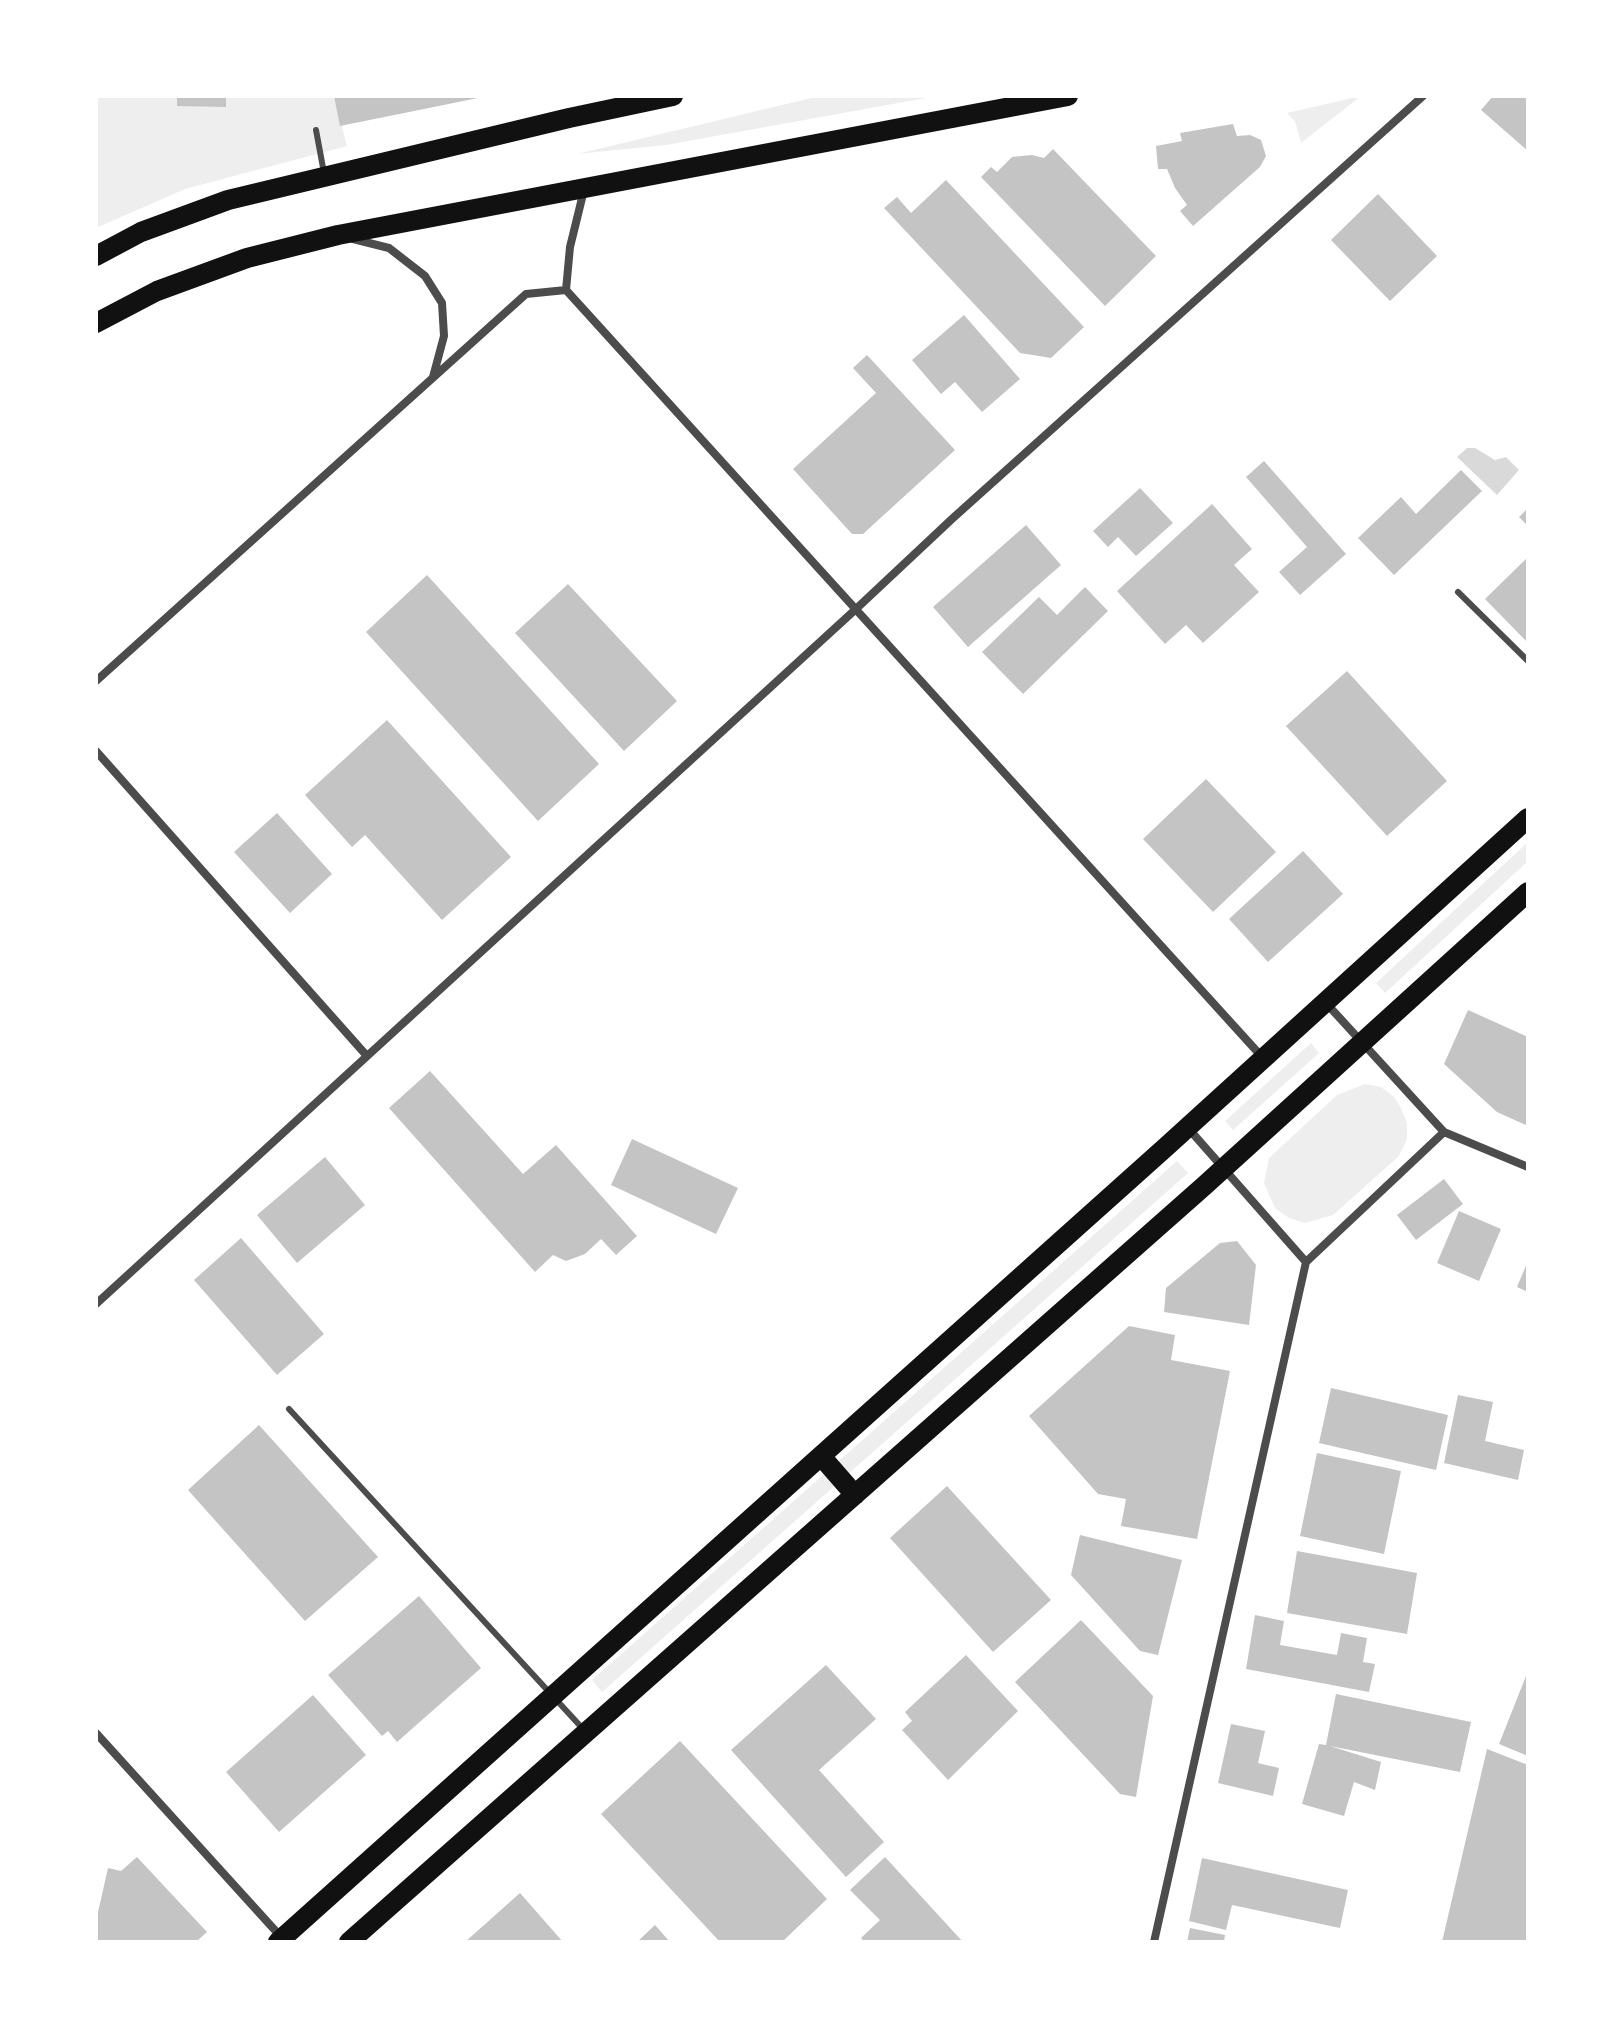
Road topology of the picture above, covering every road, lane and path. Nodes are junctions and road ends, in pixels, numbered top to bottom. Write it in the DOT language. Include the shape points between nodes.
graph roads {
  1 [pos="673,96"];
  2 [pos="1068,96"];
  3 [pos="1423,96"];
  4 [pos="316,130"];
  5 [pos="325,177"];
  6 [pos="584,188"];
  7 [pos="338,235"];
  8 [pos="96,256"];
  9 [pos="566,290"];
  10 [pos="96,323"];
  11 [pos="433,378"];
  12 [pos="1458,592"];
  13 [pos="856,609"];
  14 [pos="1528,661"];
  15 [pos="96,681"];
  16 [pos="96,751"];
  17 [pos="1528,818"];
  18 [pos="1528,892"];
  19 [pos="1326,1003"];
  20 [pos="1363,1043"];
  21 [pos="367,1056"];
  22 [pos="1264,1058"];
  23 [pos="1188,1128"];
  24 [pos="1444,1132"];
  25 [pos="1528,1167"];
  26 [pos="1224,1169"];
  27 [pos="1306,1262"];
  28 [pos="96,1304"];
  29 [pos="289,1409"];
  30 [pos="821,1456"];
  31 [pos="855,1495"];
  32 [pos="552,1696"];
  33 [pos="586,1732"];
  34 [pos="96,1733"];
  35 [pos="282,1941"];
  36 [pos="349,1942"];
  37 [pos="1154,1942"];
  1 -- 5 [label="main road"];
  2 -- 6 [label="main road"];
  3 -- 13 [label="street"];
  4 -- 5 [label="lane"];
  5 -- 8 [label="main road" via="228,200 141,232"];
  6 -- 7 [label="main road"];
  6 -- 9 [label="street"];
  7 -- 10 [label="main road" via="247,258 157,291"];
  7 -- 11 [label="street" via="389,248 425,276 442,303 444,336"];
  9 -- 11 [label="street" via="526,294"];
  9 -- 13 [label="street"];
  11 -- 15 [label="street"];
  12 -- 14 [label="lane"];
  13 -- 21 [label="street"];
  13 -- 22 [label="street"];
  16 -- 21 [label="street"];
  17 -- 19 [label="main road"];
  18 -- 20 [label="main road"];
  19 -- 20 [label="street"];
  19 -- 22 [label="main road"];
  20 -- 24 [label="street"];
  20 -- 26 [label="main road"];
  21 -- 28 [label="street"];
  22 -- 23 [label="main road"];
  23 -- 26 [label="street"];
  23 -- 30 [label="main road"];
  24 -- 25 [label="street"];
  24 -- 27 [label="street"];
  26 -- 27 [label="street"];
  26 -- 31 [label="main road"];
  27 -- 37 [label="street"];
  29 -- 32 [label="lane"];
  30 -- 31 [label="main road"];
  30 -- 32 [label="main road"];
  31 -- 33 [label="main road"];
  32 -- 33 [label="lane"];
  32 -- 35 [label="main road"];
  33 -- 36 [label="main road"];
  34 -- 35 [label="street"];
}
